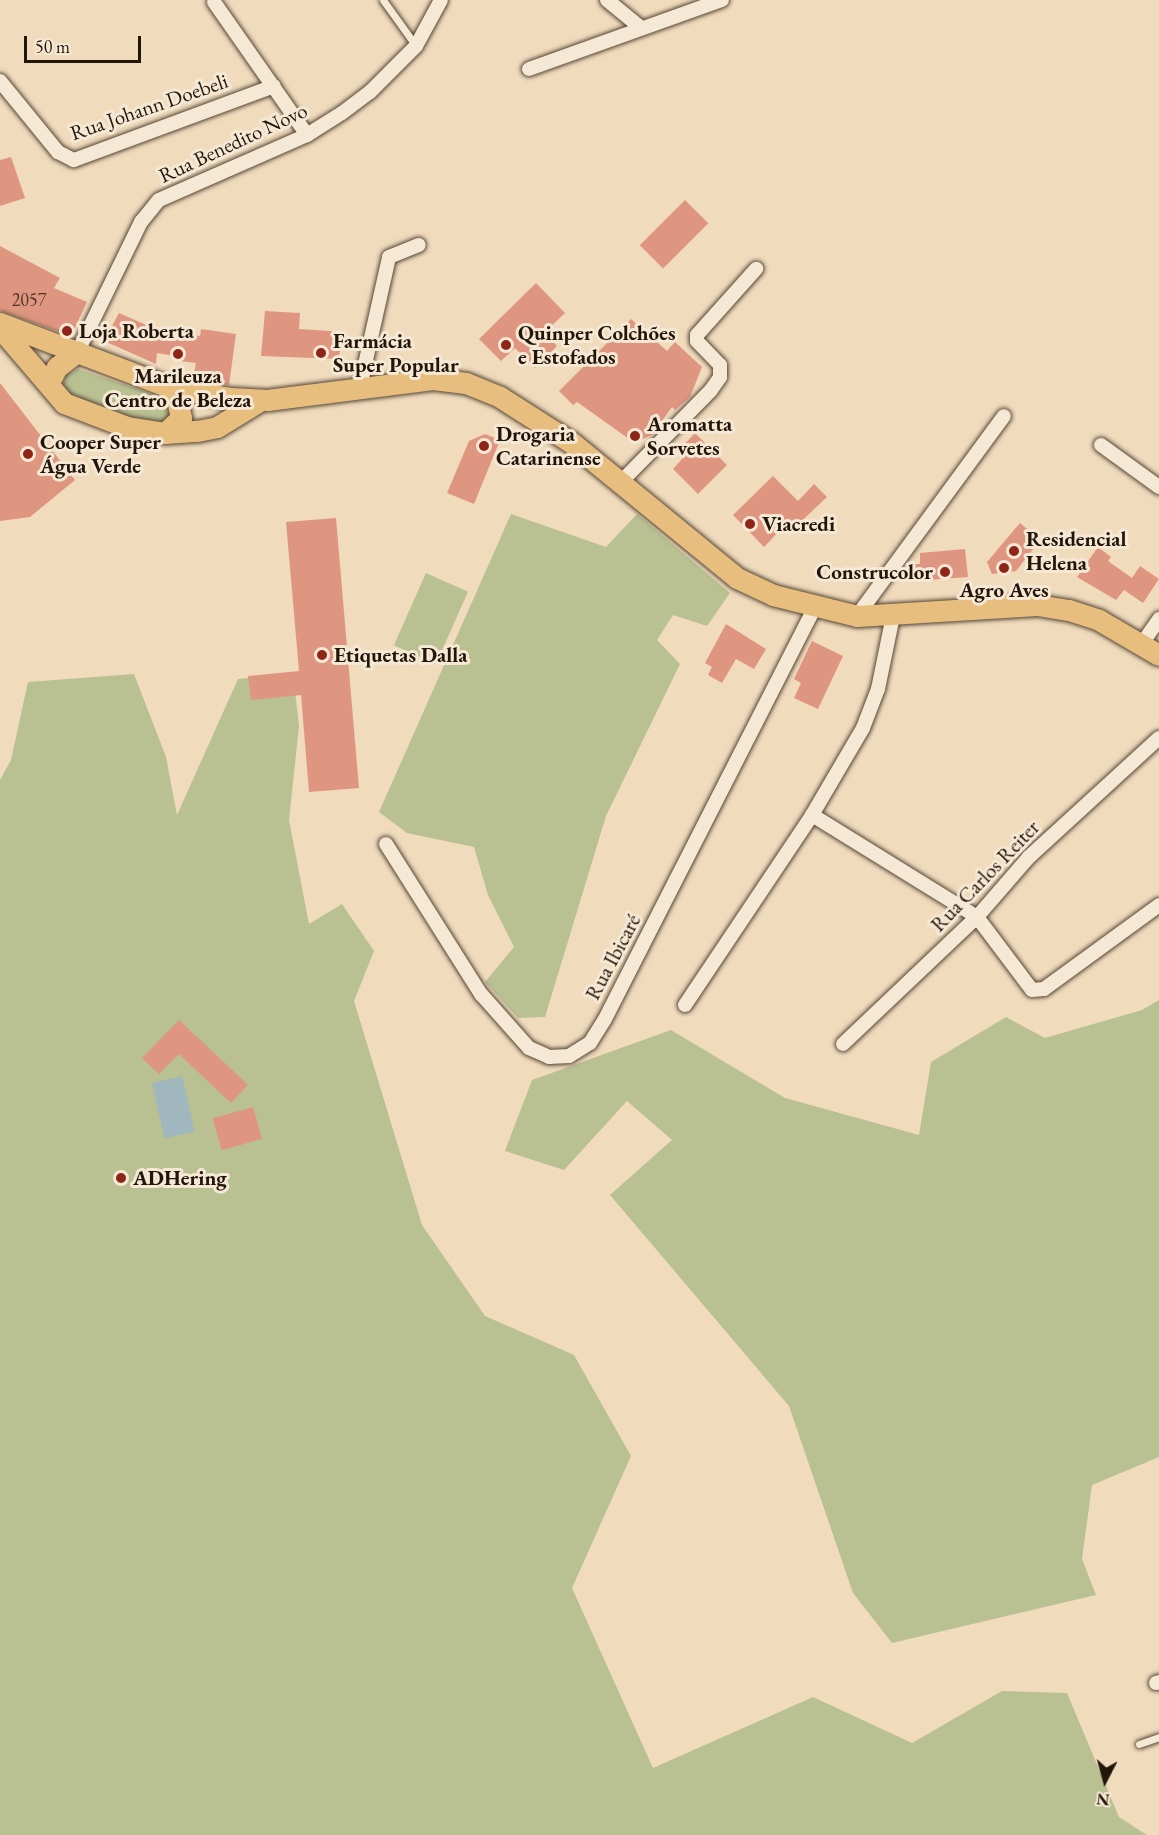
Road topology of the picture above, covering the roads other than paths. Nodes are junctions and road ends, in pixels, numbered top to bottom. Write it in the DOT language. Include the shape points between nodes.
graph roads {
  1 [pos="383,0"];
  2 [pos="441,0"];
  3 [pos="607,0"];
  4 [pos="722,0"];
  5 [pos="214,2"];
  6 [pos="640,27"];
  7 [pos="416,46"];
  8 [pos="529,69"];
  9 [pos="0,81"];
  10 [pos="274,86"];
  11 [pos="307,135"];
  12 [pos="419,245"];
  13 [pos="756,269"];
  14 [pos="0,323"];
  15 [pos="0,328"];
  16 [pos="78,351"];
  17 [pos="49,382"];
  18 [pos="360,387"];
  19 [pos="175,389"];
  20 [pos="261,400"];
  21 [pos="1004,416"];
  22 [pos="165,434"];
  23 [pos="1101,445"];
  24 [pos="622,481"];
  25 [pos="1159,487"];
  26 [pos="815,608"];
  27 [pos="857,616"];
  28 [pos="893,616"];
  29 [pos="1159,619"];
  30 [pos="1150,650"];
  31 [pos="1159,738"];
  32 [pos="812,815"];
  33 [pos="386,844"];
  34 [pos="1159,905"];
  35 [pos="977,917"];
  36 [pos="685,1005"];
  37 [pos="843,1044"];
  38 [pos="1159,1737"];
  39 [pos="1139,1744"];
  1 -- 7 [label="lane"];
  2 -- 7 [label="street, Rua Benedito Novo"];
  3 -- 6 [label="street"];
  4 -- 6 [label="street"];
  5 -- 10 [label="street"];
  6 -- 8 [label="street"];
  7 -- 11 [label="street, Rua Benedito Novo" via="370,92"];
  9 -- 10 [label="street, Rua Johann Doebeli" via="58,152 74,160"];
  10 -- 11 [label="street"];
  11 -- 16 [label="street, Rua Benedito Novo" via="159,200 141,222"];
  12 -- 18 [label="street" via="389,257"];
  13 -- 24 [label="street" via="697,335 697,341 720,365 716,384"];
  14 -- 16 [label="main road"];
  15 -- 17 [label="main road"];
  16 -- 17 [label="main road" via="57,367"];
  16 -- 19 [label="main road"];
  17 -- 22 [label="main road" via="64,403 93,416"];
  18 -- 20 [label="main road"];
  18 -- 24 [label="main road" via="433,379 466,383 525,411"];
  19 -- 20 [label="main road"];
  19 -- 22 [label="main road" via="181,418"];
  20 -- 22 [label="main road" via="217,427"];
  21 -- 27 [label="street"];
  23 -- 25 [label="street"];
  24 -- 26 [label="main road" via="737,578"];
  26 -- 27 [label="main road"];
  26 -- 33 [label="street, Rua Ibicaré" via="605,1019 590,1043 569,1056 549,1057 529,1048 481,994"];
  27 -- 28 [label="main road"];
  28 -- 30 [label="main road" via="1037,605 1099,620"];
  28 -- 32 [label="street" via="878,689 863,728"];
  29 -- 30 [label="street"];
  31 -- 35 [label="street, Rua Carlos Reiter" via="1029,856"];
  32 -- 35 [label="street"];
  32 -- 36 [label="street"];
  34 -- 35 [label="street" via="1044,989 1032,990"];
  35 -- 37 [label="street, Rua Carlos Reiter"];
  38 -- 39 [label="lane"];
}
